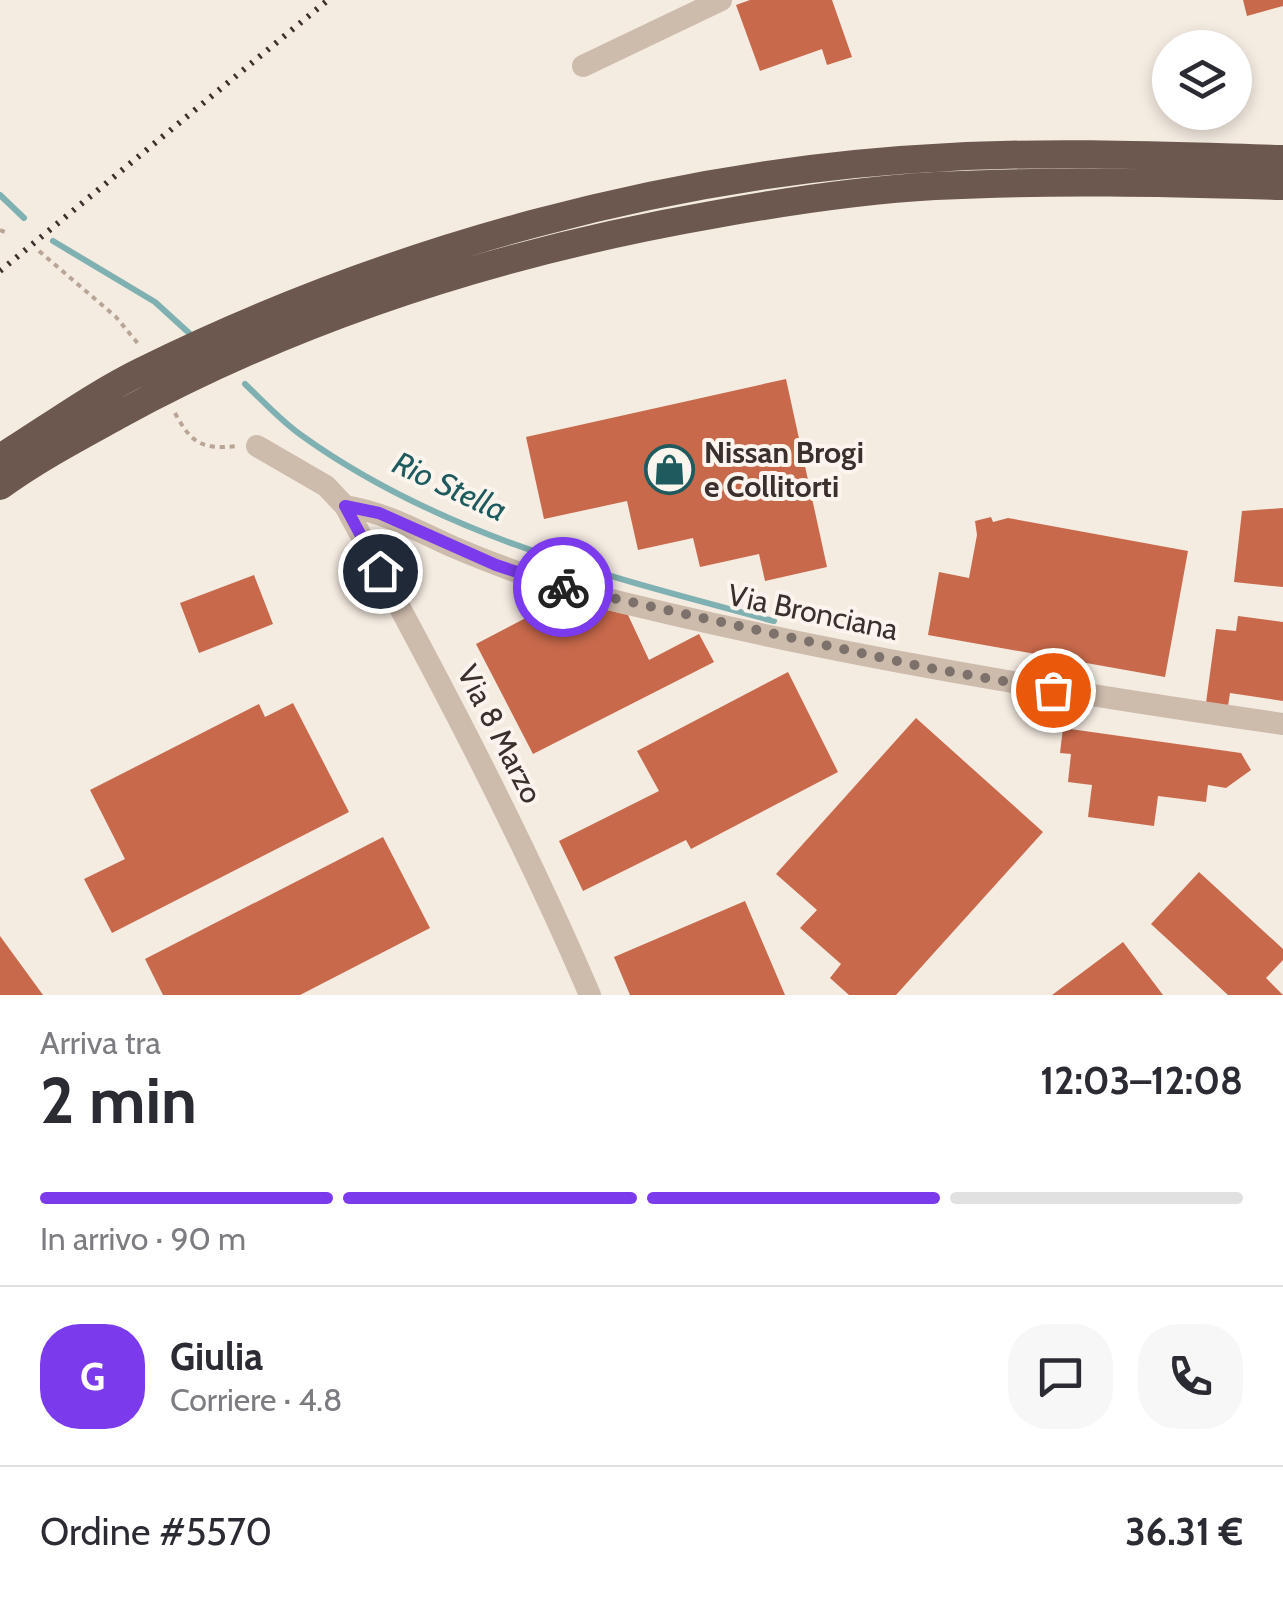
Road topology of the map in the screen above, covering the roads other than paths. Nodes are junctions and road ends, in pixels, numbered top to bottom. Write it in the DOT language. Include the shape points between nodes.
graph roads {
  1 [pos="721,0"];
  2 [pos="583,66"];
  3 [pos="1283,158"];
  4 [pos="800,185"];
  5 [pos="1283,186"];
  6 [pos="257,446"];
  7 [pos="0,458"];
  8 [pos="0,486"];
  9 [pos="345,506"];
  10 [pos="1283,724"];
  11 [pos="590,995"];
  1 -- 2 [label="street"];
  3 -- 4 [label="highway" via="948,156"];
  4 -- 5 [label="highway"];
  4 -- 7 [label="highway" via="646,197 388,268 139,372"];
  4 -- 8 [label="highway" via="554,247 276,339 76,439"];
  6 -- 9 [label="street" via="326,486"];
  9 -- 10 [label="street, Via Bronciana" via="394,519 541,581 660,611 1085,696"];
  9 -- 11 [label="street, Via 8 Marzo" via="543,885"];
}
